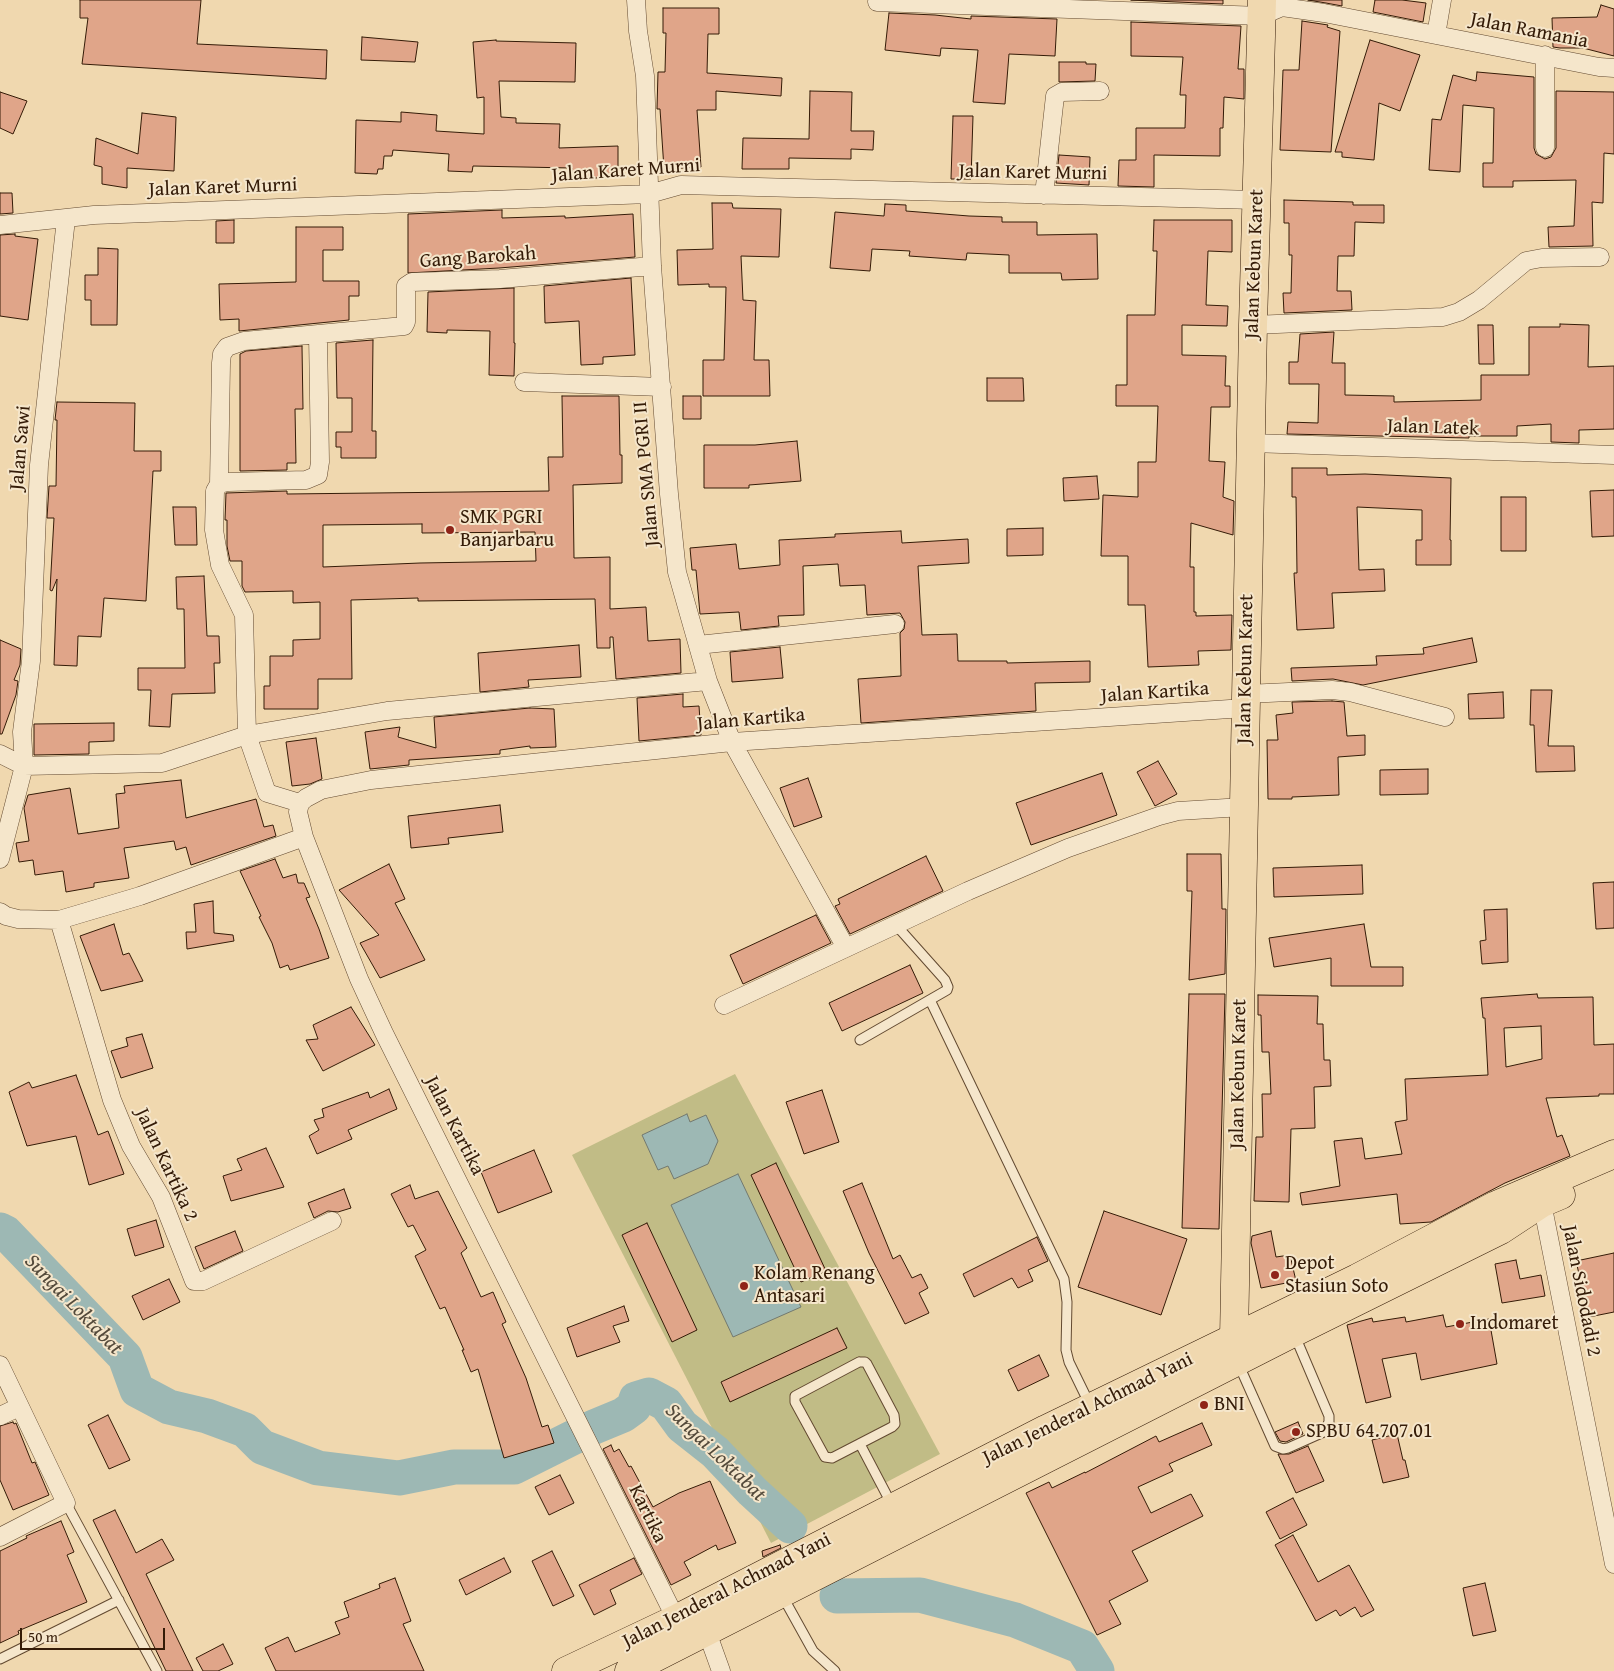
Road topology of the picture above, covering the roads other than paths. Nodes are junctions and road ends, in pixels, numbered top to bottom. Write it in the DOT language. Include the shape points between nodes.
graph roads {
  1 [pos="636,0"];
  2 [pos="1442,0"];
  3 [pos="878,2"];
  4 [pos="1261,8"];
  5 [pos="1436,35"];
  6 [pos="1545,56"];
  7 [pos="1614,68"];
  8 [pos="1100,92"];
  9 [pos="1545,148"];
  10 [pos="649,194"];
  11 [pos="1044,195"];
  12 [pos="1256,200"];
  13 [pos="66,219"];
  14 [pos="0,225"];
  15 [pos="1600,257"];
  16 [pos="652,266"];
  17 [pos="1253,325"];
  18 [pos="318,334"];
  19 [pos="524,382"];
  20 [pos="662,386"];
  21 [pos="1250,443"];
  22 [pos="1614,455"];
  23 [pos="219,484"];
  24 [pos="895,624"];
  25 [pos="698,645"];
  26 [pos="708,681"];
  27 [pos="1246,701"];
  28 [pos="1445,717"];
  29 [pos="247,735"];
  30 [pos="732,742"];
  31 [pos="0,754"];
  32 [pos="24,766"];
  33 [pos="300,803"];
  34 [pos="1243,807"];
  35 [pos="304,837"];
  36 [pos="0,859"];
  37 [pos="0,912"];
  38 [pos="59,920"];
  39 [pos="896,924"];
  40 [pos="846,948"];
  41 [pos="930,1000"];
  42 [pos="724,1005"];
  43 [pos="860,1040"];
  44 [pos="1614,1154"];
  45 [pos="1614,1175"];
  46 [pos="1542,1202"];
  47 [pos="332,1221"];
  48 [pos="1294,1333"];
  49 [pos="1236,1350"];
  50 [pos="0,1365"];
  51 [pos="19,1407"];
  52 [pos="1091,1407"];
  53 [pos="0,1416"];
  54 [pos="584,1434"];
  55 [pos="860,1444"];
  56 [pos="960,1488"];
  57 [pos="66,1503"];
  58 [pos="893,1507"];
  59 [pos="0,1537"];
  60 [pos="1614,1564"];
  61 [pos="782,1595"];
  62 [pos="118,1600"];
  63 [pos="676,1619"];
  64 [pos="707,1632"];
  65 [pos="0,1659"];
  66 [pos="158,1671"];
  67 [pos="566,1671"];
  68 [pos="629,1671"];
  69 [pos="721,1671"];
  70 [pos="835,1671"];
  1 -- 10 [label="street, Jalan SMA PGRI II" via="645,76"];
  2 -- 5 [label="street"];
  3 -- 4 [label="street"];
  4 -- 5 [label="street, Jalan Ramania" via="1295,8"];
  4 -- 12 [label="main road, Jalan Kebun Karet"];
  5 -- 6 [label="street, Jalan Ramania"];
  6 -- 7 [label="street, Jalan Ramania"];
  6 -- 9 [label="street"];
  8 -- 11 [label="street" via="1062,92 1056,96"];
  10 -- 11 [label="street, Jalan Karet Murni" via="681,185"];
  10 -- 13 [label="street, Jalan Karet Murni" via="94,214"];
  10 -- 16 [label="street, Jalan SMA PGRI II"];
  11 -- 12 [label="street, Jalan Karet Murni"];
  12 -- 17 [label="main road, Jalan Kebun Karet"];
  13 -- 14 [label="street, Jalan Karet Murni"];
  13 -- 32 [label="street, Jalan Sawi" via="39,465 31,661 22,732"];
  15 -- 17 [label="street" via="1542,258 1526,262 1480,300 1443,317"];
  16 -- 18 [label="street, Gang Barokah" via="412,282 406,286 404,326"];
  16 -- 20 [label="street, Jalan SMA PGRI II"];
  17 -- 21 [label="main road, Jalan Kebun Karet"];
  18 -- 23 [label="street, Gang Barokah" via="244,341 227,347 222,354"];
  18 -- 23 [label="street" via="318,475 306,480"];
  19 -- 20 [label="street"];
  20 -- 25 [label="street, Jalan SMA PGRI II" via="677,572"];
  21 -- 22 [label="street, Jalan Latek"];
  21 -- 27 [label="main road, Jalan Kebun Karet"];
  23 -- 29 [label="street" via="215,491 214,530 220,564 244,615"];
  24 -- 25 [label="street"];
  25 -- 26 [label="street, Jalan SMA PGRI II"];
  26 -- 29 [label="street" via="387,711"];
  26 -- 30 [label="street, Jalan SMA PGRI II"];
  27 -- 28 [label="street, Jalan Kartika" via="1332,690"];
  27 -- 30 [label="street, Jalan Kartika"];
  27 -- 34 [label="main road, Jalan Kebun Karet"];
  29 -- 32 [label="street" via="162,763"];
  29 -- 33 [label="street" via="267,793"];
  30 -- 33 [label="street, Jalan Kartika" via="371,780 321,790"];
  30 -- 40 [label="street, Jalan SMA PGRI II"];
  31 -- 32 [label="street"];
  32 -- 36 [label="street, Jalan Sawi"];
  33 -- 35 [label="street, Jalan Kartika" via="298,812"];
  34 -- 39 [label="street" via="1195,809 1160,816 1068,848"];
  34 -- 49 [label="main road, Jalan Kebun Karet"];
  35 -- 38 [label="street" via="140,896"];
  35 -- 54 [label="street, Jalan Kartika" via="384,1033"];
  37 -- 38 [label="street" via="18,919"];
  38 -- 47 [label="street, Jalan Kartika 2" via="112,1100 132,1146 161,1197 194,1281 203,1281"];
  39 -- 40 [label="street"];
  39 -- 41 [label="lane" via="947,984 947,990"];
  40 -- 42 [label="street"];
  41 -- 43 [label="lane"];
  41 -- 52 [label="lane" via="1064,1279 1067,1356"];
  44 -- 49 [label="main road, Jalan Jenderal Achmad Yani" via="1496,1205 1357,1278"];
  45 -- 46 [label="main road, Jalan Jenderal Achmad Yani"];
  46 -- 48 [label="main road, Jalan Jenderal Achmad Yani" via="1502,1230"];
  46 -- 60 [label="street, Jalan Sidodadi 2"];
  48 -- 49 [label="main road, Jalan Jenderal Achmad Yani"];
  48 -- 49 [label="lane" via="1329,1422 1324,1432 1288,1448 1275,1446"];
  49 -- 52 [label="main road, Jalan Jenderal Achmad Yani" via="1175,1366"];
  49 -- 56 [label="main road, Jalan Jenderal Achmad Yani" via="1014,1476"];
  50 -- 51 [label="street"];
  51 -- 53 [label="street"];
  51 -- 57 [label="street"];
  52 -- 56 [label="main road, Jalan Jenderal Achmad Yani"];
  54 -- 63 [label="street, Kartika"];
  55 -- 55 [label="lane" via="892,1427 895,1419 867,1364 862,1361 797,1394 794,1399 825,1457 832,1458"];
  55 -- 58 [label="lane"];
  56 -- 58 [label="main road, Jalan Jenderal Achmad Yani"];
  56 -- 61 [label="main road, Jalan Jenderal Achmad Yani" via="930,1519"];
  57 -- 59 [label="street"];
  57 -- 62 [label="lane"];
  58 -- 63 [label="main road, Jalan Jenderal Achmad Yani"];
  61 -- 64 [label="main road, Jalan Jenderal Achmad Yani"];
  61 -- 70 [label="lane" via="813,1652"];
  62 -- 65 [label="lane"];
  62 -- 66 [label="lane"];
  63 -- 67 [label="main road, Jalan Jenderal Achmad Yani"];
  64 -- 68 [label="main road, Jalan Jenderal Achmad Yani"];
  64 -- 69 [label="street"];
}
